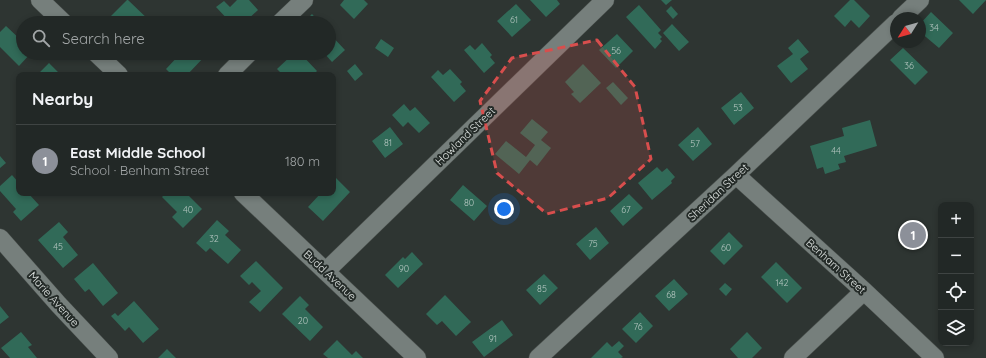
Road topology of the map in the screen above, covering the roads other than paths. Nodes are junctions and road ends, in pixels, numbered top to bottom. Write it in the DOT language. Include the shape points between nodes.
graph roads {
  1 [pos="40,0"];
  2 [pos="304,0"];
  3 [pos="605,0"];
  4 [pos="920,0"];
  5 [pos="907,12"];
  6 [pos="57,16"];
  7 [pos="287,16"];
  8 [pos="890,29"];
  9 [pos="103,60"];
  10 [pos="242,60"];
  11 [pos="116,72"];
  12 [pos="230,72"];
  13 [pos="736,175"];
  14 [pos="246,196"];
  15 [pos="0,238"];
  16 [pos="326,271"];
  17 [pos="864,291"];
  18 [pos="109,358"];
  19 [pos="417,358"];
  20 [pos="538,358"];
  21 [pos="793,358"];
  22 [pos="935,358"];
  1 -- 6 [label="street"];
  2 -- 7 [label="street"];
  3 -- 16 [label="street, Howland Street"];
  4 -- 5 [label="street"];
  8 -- 13 [label="street, Sheridan Street"];
  9 -- 11 [label="street"];
  10 -- 12 [label="street"];
  13 -- 17 [label="street, Benham Street"];
  13 -- 20 [label="street, Sheridan Street"];
  14 -- 16 [label="street, Budd Avenue"];
  15 -- 18 [label="street, Marie Avenue"];
  16 -- 19 [label="street, Budd Avenue"];
  17 -- 21 [label="street"];
  17 -- 22 [label="street, Benham Street"];
}
